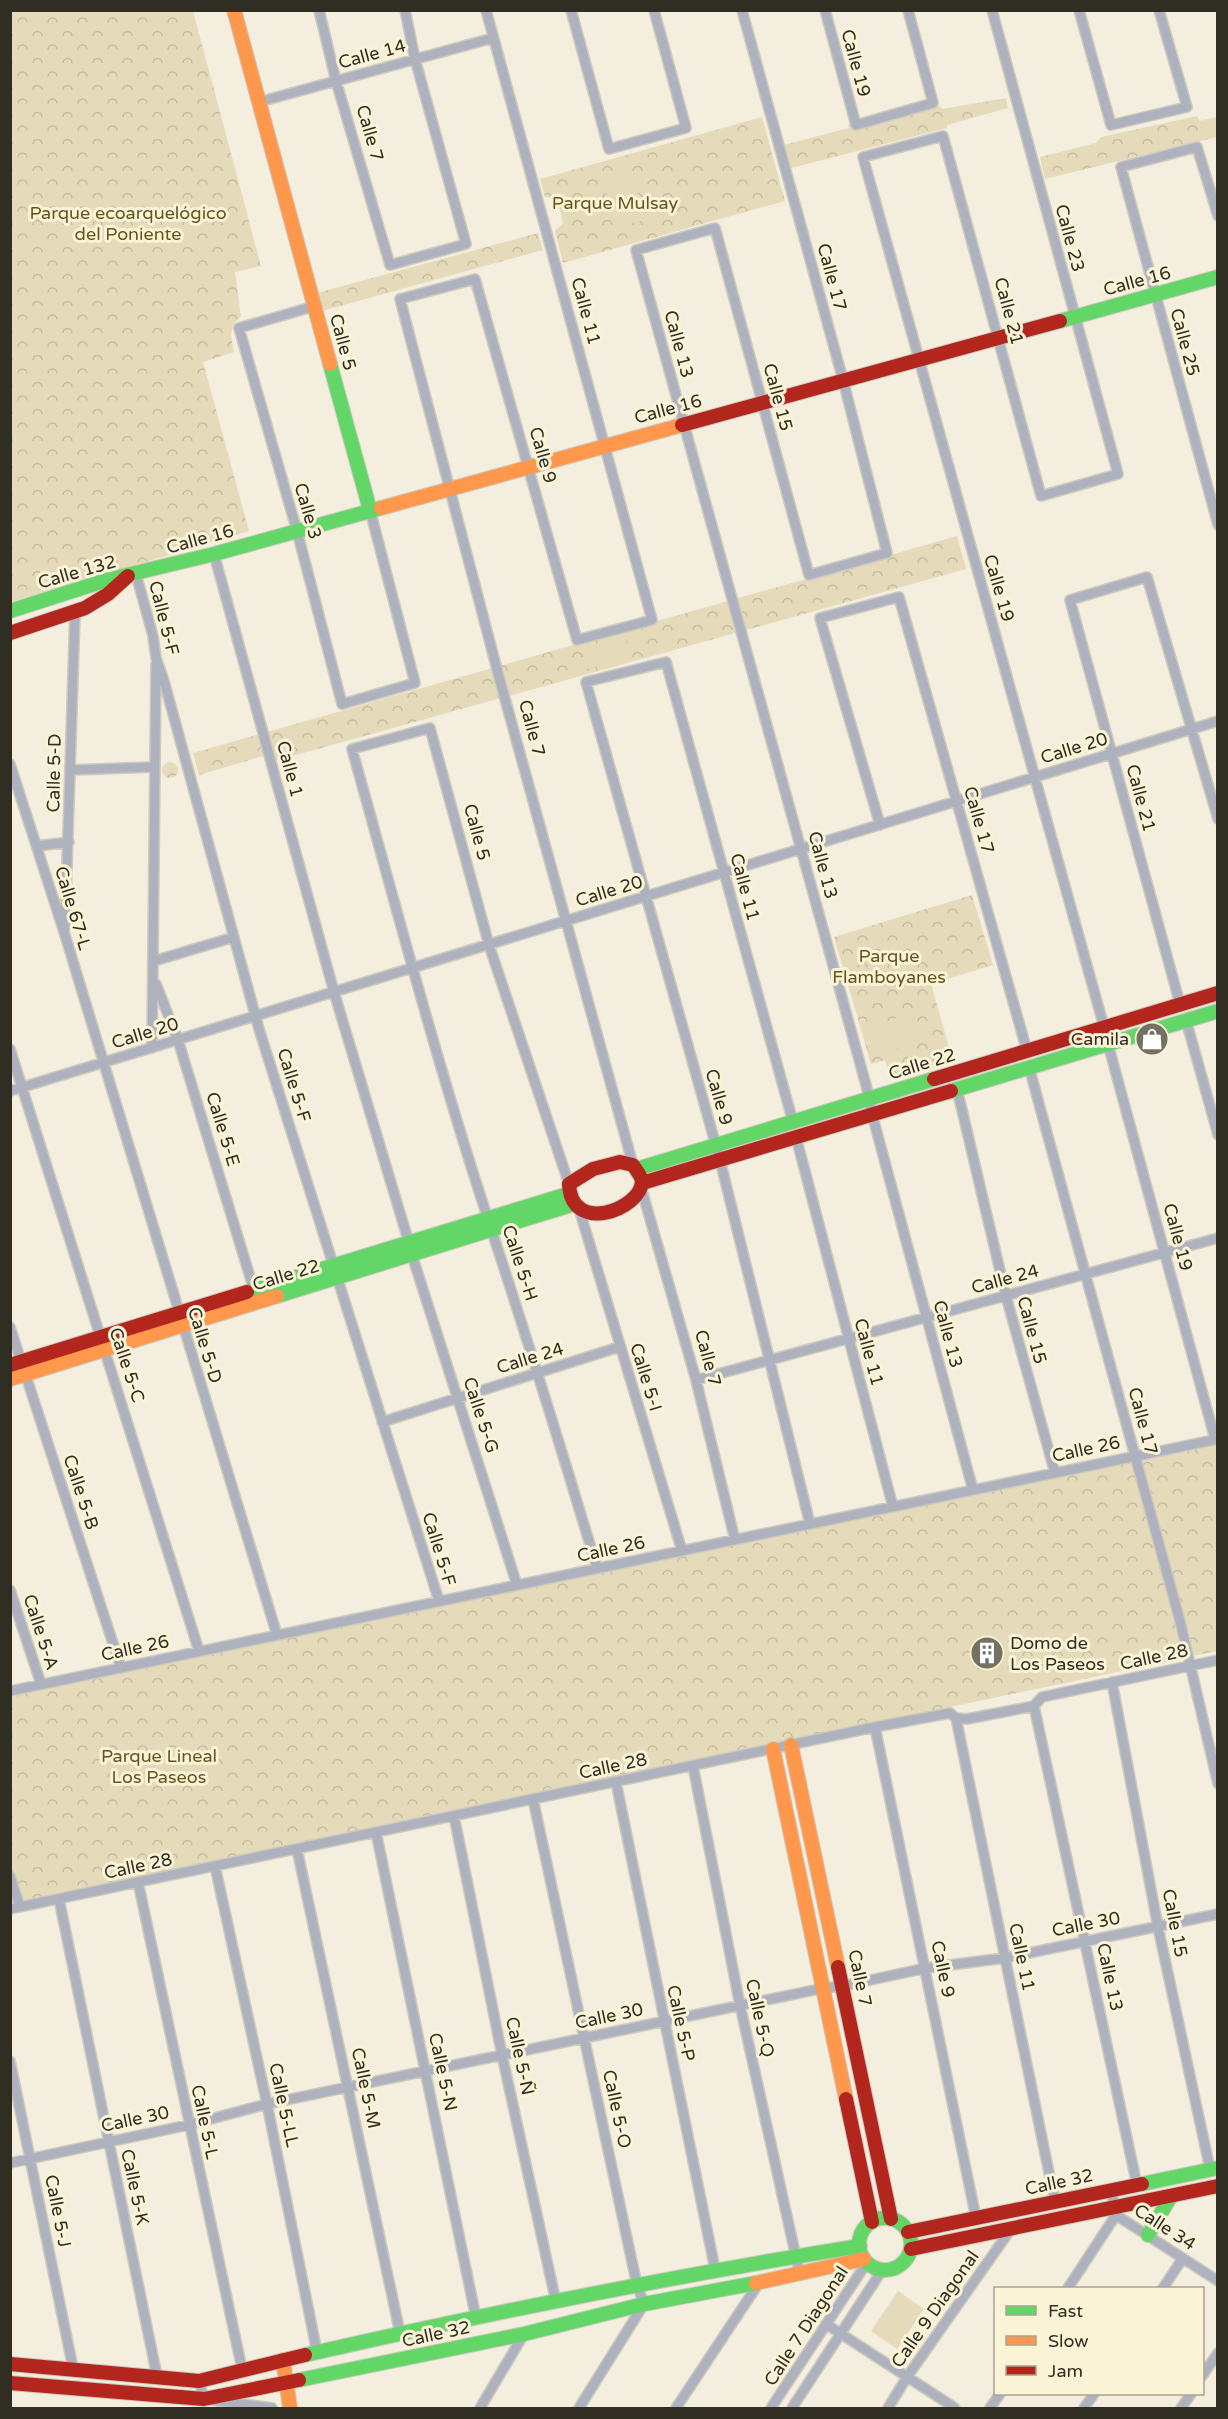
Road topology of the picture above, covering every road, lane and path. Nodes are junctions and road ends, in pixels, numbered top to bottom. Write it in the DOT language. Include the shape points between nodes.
graph roads {
  1 [pos="234,10"];
  2 [pos="319,10"];
  3 [pos="405,10"];
  4 [pos="486,10"];
  5 [pos="571,10"];
  6 [pos="654,10"];
  7 [pos="742,10"];
  8 [pos="825,10"];
  9 [pos="908,10"];
  10 [pos="992,10"];
  11 [pos="1079,10"];
  12 [pos="1159,10"];
  13 [pos="493,38"];
  14 [pos="416,60"];
  15 [pos="336,81"];
  16 [pos="259,102"];
  17 [pos="943,136"];
  18 [pos="1218,216"];
  19 [pos="636,250"];
  20 [pos="1218,277"];
  21 [pos="475,279"];
  22 [pos="1155,294"];
  23 [pos="315,306"];
  24 [pos="1074,317"];
  25 [pos="999,337"];
  26 [pos="919,359"];
  27 [pos="843,380"];
  28 [pos="762,402"];
  29 [pos="684,424"];
  30 [pos="606,445"];
  31 [pos="530,466"];
  32 [pos="449,488"];
  33 [pos="1041,496"];
  34 [pos="370,510"];
  35 [pos="1218,525"];
  36 [pos="297,531"];
  37 [pos="214,554"];
  38 [pos="809,574"];
  39 [pos="132,575"];
  40 [pos="10,611"];
  41 [pos="75,612"];
  42 [pos="10,633"];
  43 [pos="578,640"];
  44 [pos="156,658"];
  45 [pos="666,662"];
  46 [pos="342,704"];
  47 [pos="1218,721"];
  48 [pos="1191,729"];
  49 [pos="1112,753"];
  50 [pos="10,764"];
  51 [pos="154,767"];
  52 [pos="70,770"];
  53 [pos="1035,777"];
  54 [pos="956,801"];
  55 [pos="1218,819"];
  56 [pos="880,825"];
  57 [pos="69,842"];
  58 [pos="37,846"];
  59 [pos="801,849"];
  60 [pos="724,873"];
  61 [pos="646,897"];
  62 [pos="566,921"];
  63 [pos="65,935"];
  64 [pos="234,937"];
  65 [pos="489,945"];
  66 [pos="154,961"];
  67 [pos="413,968"];
  68 [pos="154,979"];
  69 [pos="334,992"];
  70 [pos="1218,993"];
  71 [pos="1180,1004"];
  72 [pos="1218,1011"];
  73 [pos="256,1016"];
  74 [pos="1186,1020"];
  75 [pos="1104,1028"];
  76 [pos="178,1040"];
  77 [pos="1108,1044"];
  78 [pos="152,1048"];
  79 [pos="10,1049"];
  80 [pos="1027,1051"];
  81 [pos="104,1063"];
  82 [pos="1029,1067"];
  83 [pos="22,1088"];
  84 [pos="957,1089"];
  85 [pos="10,1091"];
  86 [pos="868,1099"];
  87 [pos="872,1114"];
  88 [pos="793,1122"];
  89 [pos="1218,1135"];
  90 [pos="796,1137"];
  91 [pos="716,1145"];
  92 [pos="720,1160"];
  93 [pos="635,1167"];
  94 [pos="642,1185"];
  95 [pos="572,1199"];
  96 [pos="490,1224"];
  97 [pos="1218,1238"];
  98 [pos="410,1249"];
  99 [pos="1166,1252"];
  100 [pos="335,1272"];
  101 [pos="1086,1275"];
  102 [pos="254,1290"];
  103 [pos="1006,1296"];
  104 [pos="926,1317"];
  105 [pos="180,1320"];
  106 [pos="10,1327"];
  107 [pos="848,1337"];
  108 [pos="103,1343"];
  109 [pos="619,1347"];
  110 [pos="770,1359"];
  111 [pos="19,1367"];
  112 [pos="538,1373"];
  113 [pos="10,1379"];
  114 [pos="696,1380"];
  115 [pos="458,1397"];
  116 [pos="382,1422"];
  117 [pos="1216,1439"];
  118 [pos="1135,1456"];
  119 [pos="1055,1473"];
  120 [pos="973,1490"];
  121 [pos="892,1507"];
  122 [pos="810,1524"];
  123 [pos="735,1540"];
  124 [pos="682,1551"];
  125 [pos="597,1568"];
  126 [pos="518,1585"];
  127 [pos="10,1590"];
  128 [pos="438,1602"];
  129 [pos="277,1635"];
  130 [pos="199,1652"];
  131 [pos="1218,1660"];
  132 [pos="1192,1666"];
  133 [pos="121,1668"];
  134 [pos="1112,1682"];
  135 [pos="41,1684"];
  136 [pos="10,1691"];
  137 [pos="1034,1706"];
  138 [pos="956,1718"];
  139 [pos="875,1727"];
  140 [pos="791,1745"];
  141 [pos="773,1749"];
  142 [pos="693,1766"];
  143 [pos="616,1782"];
  144 [pos="1218,1784"];
  145 [pos="533,1799"];
  146 [pos="454,1816"];
  147 [pos="376,1833"];
  148 [pos="297,1849"];
  149 [pos="215,1866"];
  150 [pos="10,1876"];
  151 [pos="138,1882"];
  152 [pos="59,1899"];
  153 [pos="15,1908"];
  154 [pos="1218,1914"];
  155 [pos="1158,1927"];
  156 [pos="1085,1940"];
  157 [pos="1005,1958"];
  158 [pos="926,1968"];
  159 [pos="843,1986"];
  160 [pos="824,1988"];
  161 [pos="741,2005"];
  162 [pos="663,2021"];
  163 [pos="585,2037"];
  164 [pos="502,2055"];
  165 [pos="10,2061"];
  166 [pos="427,2071"];
  167 [pos="349,2087"];
  168 [pos="267,2104"];
  169 [pos="189,2125"];
  170 [pos="109,2141"];
  171 [pos="30,2159"];
  172 [pos="10,2163"];
  173 [pos="1214,2169"];
  174 [pos="1137,2185"];
  175 [pos="1218,2186"];
  176 [pos="1111,2190"];
  177 [pos="1171,2196"];
  178 [pos="1055,2202"];
  179 [pos="1115,2211"];
  180 [pos="976,2218"];
  181 [pos="891,2219"];
  182 [pos="873,2222"];
  183 [pos="1011,2229"];
  184 [pos="908,2232"];
  185 [pos="1148,2235"];
  186 [pos="911,2249"];
  187 [pos="863,2255"];
  188 [pos="795,2256"];
  189 [pos="1183,2258"];
  190 [pos="715,2270"];
  191 [pos="885,2270"];
  192 [pos="800,2275"];
  193 [pos="1218,2281"];
  194 [pos="759,2283"];
  195 [pos="637,2285"];
  196 [pos="1069,2287"];
  197 [pos="1164,2287"];
  198 [pos="556,2302"];
  199 [pos="644,2304"];
  200 [pos="476,2318"];
  201 [pos="826,2324"];
  202 [pos="400,2333"];
  203 [pos="525,2334"];
  204 [pos="841,2334"];
  205 [pos="317,2352"];
  206 [pos="1218,2353"];
  207 [pos="283,2360"];
  208 [pos="10,2364"];
  209 [pos="73,2368"];
  210 [pos="242,2369"];
  211 [pos="1204,2374"];
  212 [pos="157,2376"];
  213 [pos="908,2377"];
  214 [pos="199,2381"];
  215 [pos="10,2383"];
  216 [pos="287,2384"];
  217 [pos="999,2395"];
  218 [pos="1093,2395"];
  219 [pos="1190,2395"];
  220 [pos="204,2399"];
  221 [pos="272,2409"];
  222 [pos="290,2409"];
  223 [pos="480,2409"];
  224 [pos="579,2409"];
  225 [pos="676,2409"];
  226 [pos="771,2409"];
  227 [pos="792,2409"];
  228 [pos="888,2409"];
  229 [pos="955,2409"];
  230 [pos="990,2409"];
  231 [pos="1084,2409"];
  232 [pos="1181,2409"];
  1 -- 16 [label="street, Calle 5"];
  2 -- 15 [label="street, Calle 7"];
  3 -- 14 [label="street"];
  4 -- 13 [label="street, Calle 11"];
  5 -- 6 [label="street" via="609,149 686,128"];
  7 -- 27 [label="street, Calle 17"];
  8 -- 9 [label="street, Calle 19" via="856,125 933,103"];
  10 -- 24 [label="street, Calle 23"];
  11 -- 12 [label="street" via="1111,125 1187,107"];
  13 -- 14 [label="street, Calle 14"];
  13 -- 30 [label="street, Calle 11"];
  14 -- 15 [label="street, Calle 14"];
  14 -- 15 [label="street, Calle 7" via="466,244 390,265"];
  15 -- 16 [label="street, Calle 14"];
  16 -- 23 [label="street, Calle 5"];
  17 -- 25 [label="street, Calle 21"];
  17 -- 26 [label="street, Calle 19" via="863,157"];
  18 -- 22 [label="street, Calle 25" via="1197,147 1121,167"];
  19 -- 28 [label="street, Calle 15" via="715,228"];
  19 -- 29 [label="street, Calle 13"];
  20 -- 22 [label="street, Calle 16"];
  21 -- 31 [label="street, Calle 9"];
  21 -- 32 [label="street, Calle 7" via="400,299"];
  22 -- 24 [label="street, Calle 16"];
  22 -- 35 [label="street, Calle 25"];
  23 -- 34 [label="street, Calle 5"];
  23 -- 36 [label="street, Calle 3" via="238,328"];
  24 -- 25 [label="street, Calle 16"];
  24 -- 33 [label="street, Calle 23" via="1118,474"];
  25 -- 26 [label="street, Calle 16"];
  25 -- 33 [label="street, Calle 21"];
  26 -- 27 [label="street, Calle 16"];
  26 -- 53 [label="street, Calle 19"];
  27 -- 28 [label="street, Calle 16"];
  27 -- 38 [label="street, Calle 17" via="887,553"];
  28 -- 29 [label="street, Calle 16"];
  28 -- 38 [label="street, Calle 15"];
  29 -- 30 [label="street, Calle 16"];
  29 -- 59 [label="street, Calle 13"];
  30 -- 31 [label="street, Calle 16"];
  30 -- 43 [label="street, Calle 11" via="652,620"];
  31 -- 32 [label="street, Calle 16"];
  31 -- 43 [label="street, Calle 9"];
  32 -- 34 [label="street, Calle 16"];
  32 -- 62 [label="street, Calle 7"];
  34 -- 36 [label="street, Calle 16"];
  34 -- 46 [label="street, Calle 5" via="415,683"];
  36 -- 37 [label="street, Calle 16"];
  36 -- 46 [label="street, Calle 3"];
  37 -- 39 [label="street, Calle 16"];
  37 -- 69 [label="street, Calle 1"];
  39 -- 40 [label="street, Calle 132"];
  39 -- 41 [label="street, Calle 132" via="96,603"];
  39 -- 44 [label="street, Calle 5-F" via="153,636"];
  41 -- 42 [label="street, Calle 132"];
  41 -- 52 [label="street, Calle 5-D"];
  44 -- 51 [label="street, Calle 5-E"];
  44 -- 64 [label="street, Calle 5-F"];
  45 -- 60 [label="street, Calle 11"];
  45 -- 61 [label="street, Calle 9" via="586,682"];
  47 -- 48 [label="street, Calle 20"];
  48 -- 49 [label="street, Calle 20"];
  48 -- 49 [label="street, Calle 21" via="1147,577 1070,600"];
  48 -- 55 [label="street"];
  49 -- 53 [label="street, Calle 20"];
  49 -- 71 [label="street, Calle 21"];
  50 -- 58 [label="street, Calle 67-L"];
  51 -- 52 [label="street"];
  51 -- 66 [label="street, Calle 5-E"];
  52 -- 57 [label="street, Calle 5-D"];
  53 -- 54 [label="street, Calle 20"];
  53 -- 75 [label="street, Calle 19"];
  54 -- 56 [label="street, Calle 20"];
  54 -- 56 [label="street, Calle 17" via="899,597 820,618"];
  54 -- 80 [label="street, Calle 17"];
  56 -- 59 [label="street, Calle 20"];
  57 -- 58 [label="street"];
  57 -- 63 [label="street, Calle 5-D"];
  58 -- 63 [label="street, Calle 67-L"];
  59 -- 60 [label="street, Calle 20"];
  59 -- 86 [label="street, Calle 13"];
  60 -- 61 [label="street, Calle 20"];
  60 -- 88 [label="street, Calle 11"];
  61 -- 62 [label="street, Calle 20"];
  61 -- 91 [label="street, Calle 9"];
  62 -- 65 [label="street, Calle 20"];
  62 -- 93 [label="street, Calle 7"];
  63 -- 81 [label="street, Calle 67-L"];
  64 -- 66 [label="street"];
  64 -- 73 [label="street, Calle 5-F"];
  65 -- 67 [label="street, Calle 20"];
  65 -- 67 [label="street, Calle 5" via="430,728 352,749"];
  65 -- 95 [label="street, Calle 5-I"];
  66 -- 68 [label="street, Calle 5-E"];
  67 -- 69 [label="street, Calle 20"];
  67 -- 96 [label="street, Calle 5-H"];
  68 -- 76 [label="street, Calle 5-E"];
  68 -- 78 [label="street, Calle 5-E"];
  69 -- 73 [label="street, Calle 20"];
  69 -- 98 [label="street, Calle 5-G"];
  70 -- 71 [label="street, Calle 22"];
  71 -- 75 [label="street, Calle 22"];
  72 -- 74 [label="street, Calle 22"];
  73 -- 76 [label="street, Calle 20"];
  73 -- 100 [label="street, Calle 5-F"];
  74 -- 77 [label="street, Calle 22"];
  74 -- 89 [label="street"];
  75 -- 80 [label="street, Calle 22"];
  76 -- 78 [label="street, Calle 20"];
  76 -- 102 [label="street, Calle 5-E"];
  77 -- 82 [label="street, Calle 22"];
  77 -- 99 [label="street, Calle 19"];
  78 -- 81 [label="street, Calle 20"];
  79 -- 83 [label="street, Calle 5-C"];
  80 -- 86 [label="street, Calle 22"];
  81 -- 83 [label="street, Calle 20"];
  81 -- 105 [label="street, Calle 5-D"];
  82 -- 84 [label="street, Calle 22"];
  82 -- 101 [label="street, Calle 17"];
  83 -- 85 [label="street, Calle 20"];
  83 -- 108 [label="street, Calle 5-C"];
  84 -- 87 [label="street, Calle 22"];
  84 -- 103 [label="street, Calle 15"];
  86 -- 87 [label="street, Calle 13"];
  86 -- 88 [label="street, Calle 22"];
  87 -- 90 [label="street, Calle 22"];
  87 -- 104 [label="street, Calle 13"];
  88 -- 91 [label="street, Calle 22"];
  90 -- 92 [label="street, Calle 22"];
  90 -- 107 [label="street, Calle 11"];
  91 -- 92 [label="street, Calle 9"];
  91 -- 93 [label="street, Calle 22"];
  92 -- 94 [label="street, Calle 22"];
  92 -- 110 [label="street, Calle 9"];
  93 -- 94 [label="street"];
  93 -- 95 [label="street" via="620,1162 597,1166 578,1176"];
  94 -- 95 [label="street" via="627,1204 603,1212"];
  94 -- 114 [label="street, Calle 7"];
  95 -- 96 [label="street, Calle 22"];
  95 -- 109 [label="street, Calle 5-I"];
  96 -- 98 [label="street, Calle 22"];
  96 -- 112 [label="street, Calle 5-H"];
  97 -- 99 [label="street, Calle 24"];
  98 -- 100 [label="street, Calle 22"];
  98 -- 115 [label="street, Calle 5-G"];
  99 -- 101 [label="street, Calle 24"];
  99 -- 117 [label="street, Calle 19"];
  100 -- 102 [label="street, Calle 22"];
  100 -- 105 [label="street, Calle 22"];
  100 -- 116 [label="street, Calle 5-F"];
  101 -- 103 [label="street, Calle 24"];
  101 -- 118 [label="street, Calle 17"];
  102 -- 105 [label="street, Calle 22"];
  103 -- 104 [label="street, Calle 24"];
  103 -- 119 [label="street, Calle 15"];
  104 -- 107 [label="street, Calle 24"];
  104 -- 120 [label="street, Calle 13"];
  105 -- 108 [label="street, Calle 22"];
  105 -- 129 [label="street, Calle 5-D"];
  106 -- 111 [label="street, Calle 5-B"];
  107 -- 110 [label="street, Calle 24"];
  107 -- 121 [label="street, Calle 11"];
  108 -- 111 [label="street, Calle 22"];
  108 -- 130 [label="street, Calle 5-C"];
  109 -- 112 [label="street, Calle 24"];
  109 -- 124 [label="street, Calle 5-I"];
  110 -- 114 [label="street, Calle 24"];
  110 -- 122 [label="street, Calle 9"];
  111 -- 113 [label="street, Calle 22"];
  111 -- 133 [label="street, Calle 5-B"];
  112 -- 115 [label="street, Calle 24"];
  112 -- 125 [label="street, Calle 5-H"];
  114 -- 123 [label="street, Calle 7"];
  115 -- 116 [label="street, Calle 24"];
  115 -- 126 [label="street, Calle 5-G"];
  116 -- 128 [label="street, Calle 5-F"];
  117 -- 118 [label="street, Calle 26"];
  118 -- 119 [label="street, Calle 26"];
  118 -- 132 [label="street, Calle 17"];
  119 -- 120 [label="street, Calle 26"];
  120 -- 121 [label="street, Calle 26"];
  121 -- 122 [label="street, Calle 26"];
  122 -- 123 [label="street, Calle 26"];
  123 -- 124 [label="street, Calle 26"];
  124 -- 125 [label="street, Calle 26"];
  125 -- 126 [label="street, Calle 26"];
  126 -- 128 [label="street, Calle 26"];
  127 -- 135 [label="street, Calle 5-A"];
  128 -- 129 [label="street, Calle 26"];
  129 -- 130 [label="street, Calle 26"];
  130 -- 133 [label="street, Calle 26"];
  131 -- 132 [label="street, Calle 28"];
  132 -- 134 [label="street, Calle 28"];
  132 -- 144 [label="street, Calle 17"];
  133 -- 135 [label="street, Calle 26"];
  134 -- 137 [label="street, Calle 28" via="1042,1697"];
  134 -- 155 [label="street, Calle 15"];
  135 -- 136 [label="street, Calle 26"];
  137 -- 138 [label="street, Calle 28"];
  137 -- 156 [label="street, Calle 13"];
  138 -- 139 [label="street, Calle 28" via="950,1713"];
  138 -- 157 [label="street, Calle 11"];
  139 -- 140 [label="street, Calle 28"];
  139 -- 158 [label="street, Calle 9"];
  140 -- 141 [label="street, Calle 28"];
  140 -- 159 [label="street, Calle 7"];
  141 -- 142 [label="street, Calle 28"];
  141 -- 160 [label="street, Calle 7"];
  142 -- 143 [label="street, Calle 28"];
  142 -- 161 [label="street, Calle 5-Q"];
  143 -- 145 [label="street, Calle 28"];
  143 -- 162 [label="street, Calle 5-P"];
  145 -- 146 [label="street, Calle 28"];
  145 -- 163 [label="street, Calle 5-O"];
  146 -- 147 [label="street, Calle 28"];
  146 -- 164 [label="street, Calle 5-Ñ"];
  147 -- 148 [label="street, Calle 28"];
  147 -- 166 [label="street, Calle 5-N"];
  148 -- 149 [label="street, Calle 28"];
  148 -- 167 [label="street, Calle 5-M"];
  149 -- 151 [label="street, Calle 28"];
  149 -- 168 [label="street, Calle 5-LL"];
  150 -- 153 [label="street"];
  151 -- 152 [label="street, Calle 28"];
  151 -- 169 [label="street, Calle 5-L"];
  152 -- 153 [label="street, Calle 28"];
  152 -- 170 [label="street, Calle 5-K"];
  154 -- 155 [label="street, Calle 30"];
  155 -- 156 [label="street, Calle 30"];
  155 -- 173 [label="street, Calle 15"];
  156 -- 157 [label="street, Calle 30"];
  156 -- 174 [label="street, Calle 13"];
  157 -- 158 [label="street, Calle 30"];
  157 -- 178 [label="street, Calle 11"];
  158 -- 159 [label="street, Calle 30"];
  158 -- 180 [label="street, Calle 9"];
  159 -- 160 [label="street, Calle 30"];
  159 -- 181 [label="street, Calle 7"];
  160 -- 161 [label="street, Calle 30"];
  160 -- 182 [label="street, Calle 7"];
  161 -- 162 [label="street, Calle 30"];
  161 -- 188 [label="street, Calle 5-Q"];
  162 -- 163 [label="street, Calle 30"];
  162 -- 190 [label="street, Calle 5-P"];
  163 -- 164 [label="street, Calle 30"];
  163 -- 195 [label="street, Calle 5-O"];
  164 -- 166 [label="street, Calle 30"];
  164 -- 198 [label="street, Calle 5-Ñ"];
  165 -- 171 [label="street, Calle 5-J"];
  166 -- 167 [label="street, Calle 30"];
  166 -- 200 [label="street, Calle 5-N"];
  167 -- 168 [label="street, Calle 30"];
  167 -- 202 [label="street, Calle 5-M"];
  168 -- 169 [label="street, Calle 30"];
  168 -- 205 [label="street, Calle 5-LL"];
  169 -- 170 [label="street, Calle 30"];
  169 -- 210 [label="street, Calle 5-L"];
  170 -- 171 [label="street, Calle 30"];
  170 -- 212 [label="street, Calle 5-K"];
  171 -- 172 [label="street, Calle 30"];
  171 -- 209 [label="street, Calle 5-J"];
  173 -- 174 [label="street, Calle 32"];
  174 -- 176 [label="street, Calle 32"];
  175 -- 177 [label="street, Calle 32"];
  176 -- 178 [label="street, Calle 32"];
  176 -- 179 [label="street, Calle 34"];
  177 -- 179 [label="street, Calle 32"];
  177 -- 185 [label="street"];
  178 -- 180 [label="street, Calle 32"];
  179 -- 183 [label="street, Calle 32"];
  179 -- 185 [label="street, Calle 34"];
  179 -- 196 [label="street"];
  180 -- 184 [label="street, Calle 32"];
  181 -- 182 [label="street"];
  181 -- 184 [label="street"];
  182 -- 187 [label="street" via="863,2232"];
  183 -- 186 [label="street, Calle 32"];
  183 -- 213 [label="street, Calle 9 Diagonal"];
  184 -- 186 [label="street"];
  185 -- 189 [label="street, Calle 34"];
  186 -- 191 [label="street" via="902,2265"];
  187 -- 188 [label="street, Calle 32"];
  187 -- 191 [label="street" via="874,2268"];
  187 -- 192 [label="street, Calle 32"];
  187 -- 201 [label="street, Calle 7 Diagonal"];
  188 -- 190 [label="street, Calle 32"];
  188 -- 192 [label="street, Calle 5-Q"];
  189 -- 193 [label="street, Calle 34"];
  189 -- 197 [label="street"];
  190 -- 195 [label="street, Calle 32"];
  191 -- 204 [label="street, Calle 7 Diagonal"];
  192 -- 194 [label="street, Calle 32"];
  194 -- 199 [label="street, Calle 32"];
  194 -- 225 [label="street"];
  195 -- 198 [label="street, Calle 32"];
  195 -- 199 [label="street, Calle 5-O"];
  198 -- 200 [label="street, Calle 32"];
  199 -- 203 [label="street, Calle 32"];
  199 -- 224 [label="street"];
  200 -- 202 [label="street, Calle 32"];
  201 -- 204 [label="street"];
  201 -- 226 [label="street, Calle 7 Diagonal"];
  202 -- 205 [label="street, Calle 32"];
  203 -- 216 [label="street, Calle 32"];
  203 -- 223 [label="street"];
  204 -- 213 [label="street"];
  204 -- 227 [label="street, Calle 7 Diagonal"];
  205 -- 207 [label="street, Calle 32"];
  206 -- 211 [label="street"];
  207 -- 210 [label="street, Calle 32"];
  207 -- 216 [label="street"];
  208 -- 209 [label="street, Calle 32"];
  209 -- 212 [label="street, Calle 32"];
  210 -- 214 [label="street, Calle 32"];
  212 -- 214 [label="street, Calle 32"];
  213 -- 228 [label="street, Calle 9 Diagonal"];
  213 -- 229 [label="street"];
  214 -- 220 [label="street"];
  215 -- 220 [label="street, Calle 32"];
  216 -- 220 [label="street, Calle 32"];
  216 -- 222 [label="street"];
  217 -- 230 [label="street"];
  218 -- 231 [label="street"];
  219 -- 232 [label="street"];
  220 -- 221 [label="street"];
}
